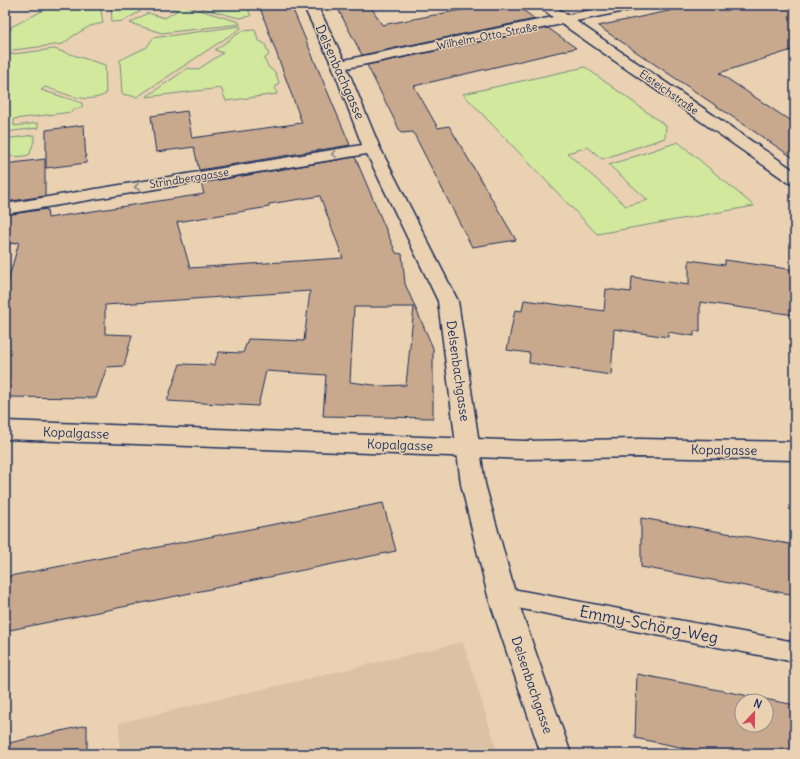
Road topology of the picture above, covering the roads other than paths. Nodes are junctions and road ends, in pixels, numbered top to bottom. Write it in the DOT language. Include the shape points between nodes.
graph roads {
  1 [pos="310,5"];
  2 [pos="544,5"];
  3 [pos="634,5"];
  4 [pos="566,20"];
  5 [pos="339,65"];
  6 [pos="372,148"];
  7 [pos="795,179"];
  8 [pos="5,209"];
  9 [pos="5,430"];
  10 [pos="468,448"];
  11 [pos="795,451"];
  12 [pos="502,596"];
  13 [pos="795,652"];
  14 [pos="556,754"];
  1 -- 5 [label="street, Delsenbachgasse"];
  2 -- 4 [label="street, Eisteichstraße"];
  3 -- 4 [label="street, Wilhelm-Otto-Straße"];
  4 -- 5 [label="street, Wilhelm-Otto-Straße"];
  4 -- 7 [label="street, Eisteichstraße"];
  5 -- 6 [label="street, Delsenbachgasse"];
  6 -- 8 [label="street, Strindberggasse, one-way"];
  6 -- 10 [label="street, Delsenbachgasse" via="448,301"];
  9 -- 10 [label="street, Kopalgasse"];
  10 -- 11 [label="street, Kopalgasse"];
  10 -- 12 [label="street, Delsenbachgasse" via="473,484"];
  12 -- 13 [label="lane, Emmy-Schörg-Weg"];
  12 -- 14 [label="street, Delsenbachgasse"];
}
